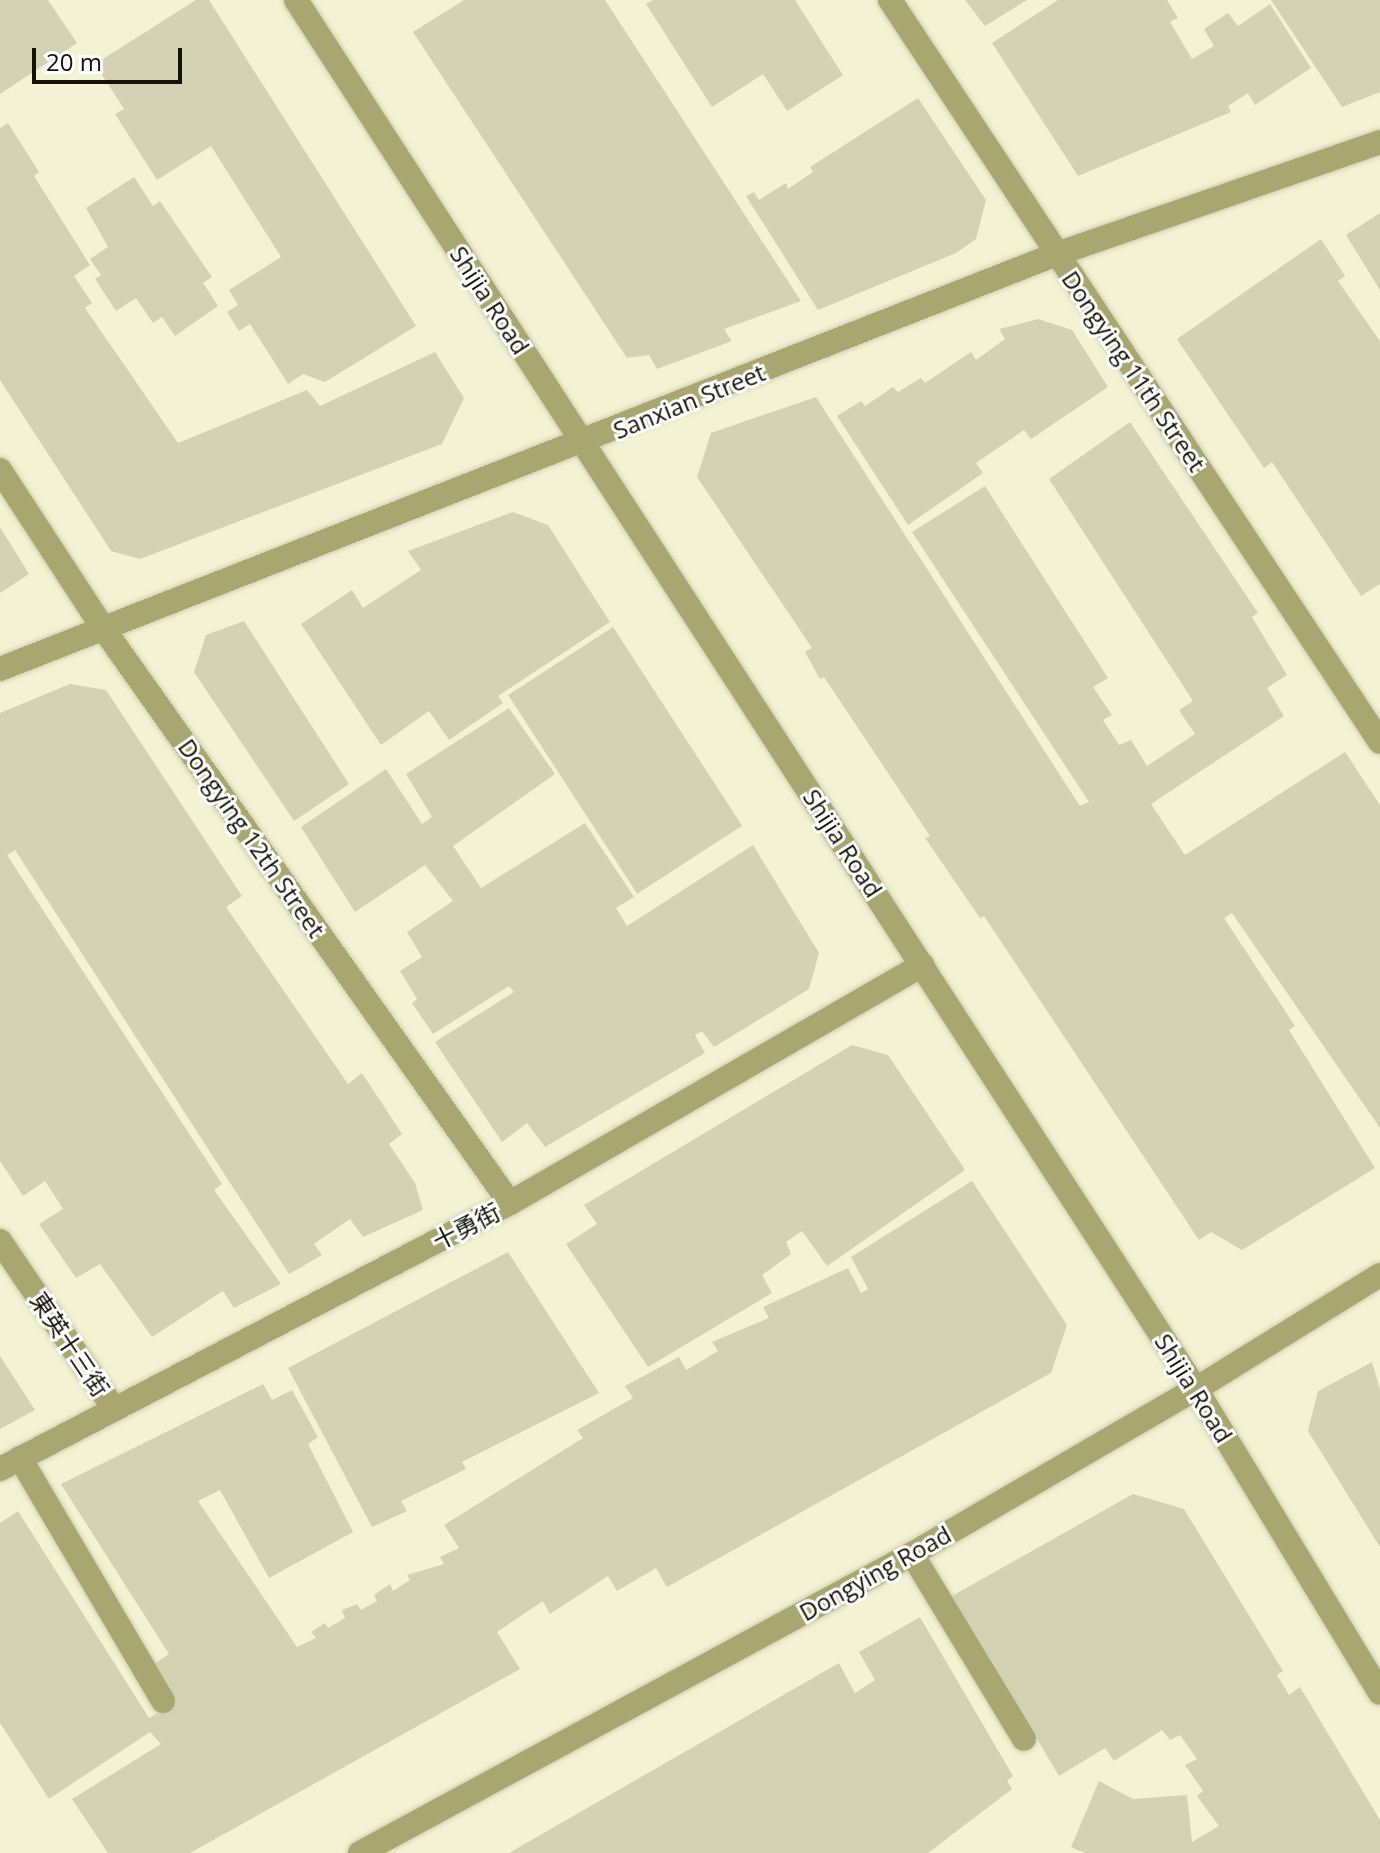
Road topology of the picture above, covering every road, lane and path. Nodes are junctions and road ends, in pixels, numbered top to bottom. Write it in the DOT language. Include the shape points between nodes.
graph roads {
  1 [pos="296,0"];
  2 [pos="890,0"];
  3 [pos="1380,142"];
  4 [pos="1057,254"];
  5 [pos="583,444"];
  6 [pos="0,470"];
  7 [pos="103,628"];
  8 [pos="0,669"];
  9 [pos="1380,742"];
  10 [pos="922,965"];
  11 [pos="510,1203"];
  12 [pos="0,1241"];
  13 [pos="1380,1275"];
  14 [pos="1196,1389"];
  15 [pos="112,1406"];
  16 [pos="10,1464"];
  17 [pos="912,1554"];
  18 [pos="1380,1693"];
  19 [pos="163,1701"];
  20 [pos="1024,1739"];
  21 [pos="360,1853"];
  1 -- 5 [label="street, Shijia Road"];
  2 -- 4 [label="street, Dongying 11th Street"];
  3 -- 4 [label="street, Sanxian Street"];
  4 -- 5 [label="street, Sanxian Street"];
  4 -- 9 [label="street, Dongying 11th Street"];
  5 -- 7 [label="street, Sanxian Street"];
  5 -- 10 [label="street, Shijia Road"];
  6 -- 7 [label="street, Dongying 12th Street"];
  7 -- 8 [label="street, Sanxian Street"];
  7 -- 11 [label="street, Dongying 12th Street"];
  10 -- 11 [label="street, 十勇街"];
  10 -- 14 [label="street, Shijia Road"];
  11 -- 15 [label="street, 十勇街"];
  12 -- 15 [label="street, 東英十三街"];
  13 -- 14 [label="street, Dongying Road"];
  14 -- 17 [label="street, Dongying Road"];
  14 -- 18 [label="street, Shijia Road"];
  15 -- 16 [label="street, 十勇街"];
  16 -- 19 [label="street"];
  17 -- 20 [label="street"];
  17 -- 21 [label="street, Dongying Road"];
}
